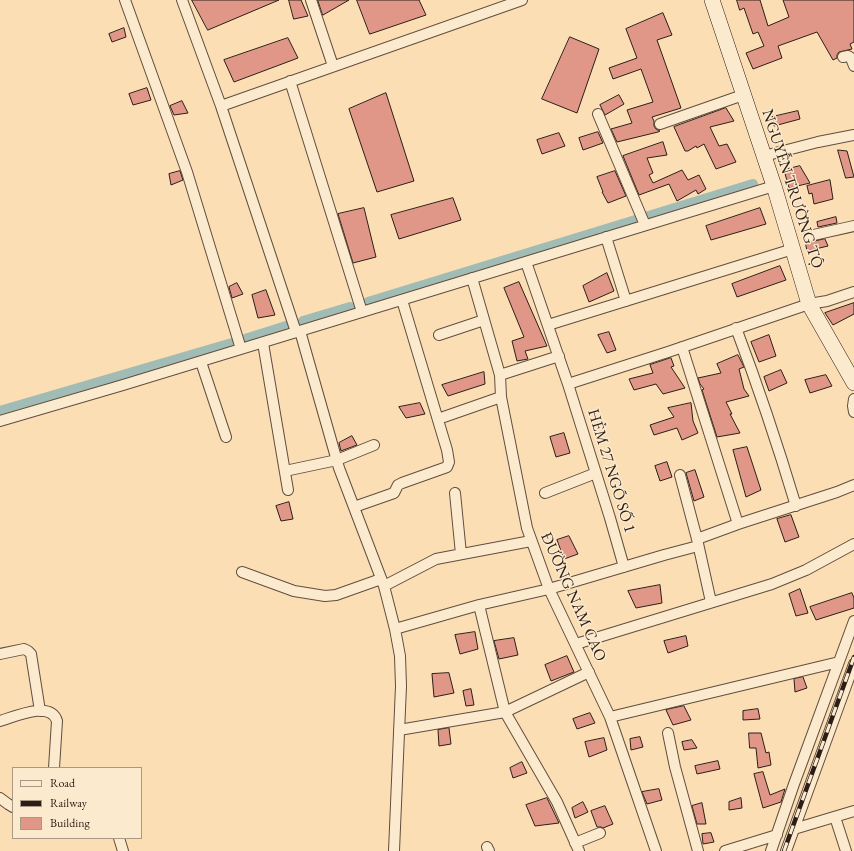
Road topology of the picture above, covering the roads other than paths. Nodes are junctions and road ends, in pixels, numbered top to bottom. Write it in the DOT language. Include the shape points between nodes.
graph roads {
  1 [pos="125,0"];
  2 [pos="182,0"];
  3 [pos="311,0"];
  4 [pos="522,0"];
  5 [pos="712,0"];
  6 [pos="843,57"];
  7 [pos="333,66"];
  8 [pos="854,66"];
  9 [pos="290,81"];
  10 [pos="743,95"];
  11 [pos="221,106"];
  12 [pos="598,114"];
  13 [pos="660,124"];
  14 [pos="854,135"];
  15 [pos="764,156"];
  16 [pos="774,186"];
  17 [pos="645,225"];
  18 [pos="854,226"];
  19 [pos="809,236"];
  20 [pos="606,237"];
  21 [pos="793,249"];
  22 [pos="526,262"];
  23 [pos="472,278"];
  24 [pos="854,292"];
  25 [pos="402,300"];
  26 [pos="626,301"];
  27 [pos="809,304"];
  28 [pos="362,312"];
  29 [pos="484,320"];
  30 [pos="548,325"];
  31 [pos="736,328"];
  32 [pos="298,332"];
  33 [pos="439,335"];
  34 [pos="263,343"];
  35 [pos="682,347"];
  36 [pos="242,349"];
  37 [pos="558,356"];
  38 [pos="201,362"];
  39 [pos="500,375"];
  40 [pos="854,383"];
  41 [pos="568,384"];
  42 [pos="501,397"];
  43 [pos="854,399"];
  44 [pos="854,412"];
  45 [pos="438,419"];
  46 [pos="0,421"];
  47 [pos="226,437"];
  48 [pos="374,445"];
  49 [pos="337,460"];
  50 [pos="285,471"];
  51 [pos="596,473"];
  52 [pos="680,475"];
  53 [pos="854,485"];
  54 [pos="288,490"];
  55 [pos="455,493"];
  56 [pos="545,493"];
  57 [pos="796,506"];
  58 [pos="354,507"];
  59 [pos="738,524"];
  60 [pos="531,541"];
  61 [pos="698,543"];
  62 [pos="854,544"];
  63 [pos="462,554"];
  64 [pos="624,567"];
  65 [pos="242,572"];
  66 [pos="383,582"];
  67 [pos="549,589"];
  68 [pos="711,602"];
  69 [pos="479,605"];
  70 [pos="854,621"];
  71 [pos="395,629"];
  72 [pos="576,644"];
  73 [pos="0,654"];
  74 [pos="839,662"];
  75 [pos="854,664"];
  76 [pos="589,672"];
  77 [pos="40,711"];
  78 [pos="505,712"];
  79 [pos="610,717"];
  80 [pos="0,721"];
  81 [pos="399,730"];
  82 [pos="668,733"];
  83 [pos="54,767"];
  84 [pos="0,798"];
  85 [pos="12,806"];
  86 [pos="854,811"];
  87 [pos="835,817"];
  88 [pos="794,829"];
  89 [pos="600,833"];
  90 [pos="777,836"];
  91 [pos="119,839"];
  92 [pos="577,847"];
  93 [pos="123,851"];
  94 [pos="394,851"];
  95 [pos="656,851"];
  96 [pos="698,851"];
  97 [pos="726,851"];
  98 [pos="771,851"];
  99 [pos="786,851"];
  100 [pos="846,851"];
  1 -- 36 [label="street" via="187,172"];
  2 -- 11 [label="street"];
  3 -- 7 [label="street"];
  4 -- 7 [label="street"];
  5 -- 10 [label="main road, NGUYỄN TRƯỜNG TỘ"];
  6 -- 8 [label="street" via="849,56"];
  7 -- 9 [label="street"];
  9 -- 11 [label="street"];
  9 -- 28 [label="street"];
  10 -- 13 [label="street"];
  10 -- 15 [label="main road, NGUYỄN TRƯỜNG TỘ"];
  11 -- 32 [label="street"];
  12 -- 17 [label="street"];
  14 -- 15 [label="street"];
  15 -- 16 [label="main road, NGUYỄN TRƯỜNG TỘ"];
  16 -- 17 [label="street"];
  16 -- 21 [label="main road, NGUYỄN TRƯỜNG TỘ"];
  17 -- 20 [label="street"];
  18 -- 19 [label="street"];
  20 -- 22 [label="street"];
  20 -- 26 [label="street"];
  21 -- 26 [label="street"];
  21 -- 27 [label="main road, NGUYỄN TRƯỜNG TỘ"];
  22 -- 23 [label="street"];
  22 -- 30 [label="street, HẺM 27 NGÕ SỐ 1"];
  23 -- 25 [label="street"];
  23 -- 29 [label="street, ĐƯỜNG NAM CAO"];
  24 -- 27 [label="street"];
  25 -- 28 [label="street"];
  25 -- 45 [label="street"];
  26 -- 30 [label="street"];
  27 -- 31 [label="street"];
  27 -- 40 [label="main road, NGUYỄN TRƯỜNG TỘ"];
  28 -- 32 [label="street"];
  29 -- 33 [label="street"];
  29 -- 39 [label="street, ĐƯỜNG NAM CAO"];
  30 -- 37 [label="street, HẺM 27 NGÕ SỐ 1"];
  31 -- 35 [label="street"];
  31 -- 57 [label="street" via="770,422"];
  32 -- 34 [label="street"];
  32 -- 49 [label="street"];
  34 -- 36 [label="street"];
  34 -- 50 [label="street"];
  35 -- 41 [label="street"];
  35 -- 59 [label="street"];
  36 -- 38 [label="street"];
  37 -- 39 [label="street"];
  37 -- 41 [label="street, HẺM 27 NGÕ SỐ 1"];
  38 -- 46 [label="street"];
  38 -- 47 [label="street"];
  39 -- 42 [label="street, ĐƯỜNG NAM CAO"];
  41 -- 51 [label="street, HẺM 27 NGÕ SỐ 1"];
  42 -- 45 [label="street"];
  42 -- 60 [label="street, ĐƯỜNG NAM CAO"];
  43 -- 44 [label="street"];
  45 -- 58 [label="street" via="447,450 447,467 402,483 394,493"];
  48 -- 49 [label="street"];
  49 -- 50 [label="street"];
  49 -- 58 [label="street"];
  50 -- 54 [label="street"];
  51 -- 56 [label="street"];
  51 -- 64 [label="street, HẺM 27 NGÕ SỐ 1"];
  52 -- 61 [label="street"];
  53 -- 57 [label="street"];
  55 -- 63 [label="street"];
  57 -- 59 [label="street"];
  58 -- 66 [label="street"];
  59 -- 61 [label="street"];
  60 -- 63 [label="street"];
  60 -- 67 [label="street, ĐƯỜNG NAM CAO"];
  61 -- 64 [label="street"];
  61 -- 68 [label="street"];
  62 -- 68 [label="street" via="806,570 772,584"];
  63 -- 66 [label="street" via="436,559"];
  64 -- 67 [label="street"];
  65 -- 66 [label="street" via="294,591 326,596"];
  66 -- 71 [label="street"];
  67 -- 69 [label="street"];
  67 -- 72 [label="street, ĐƯỜNG NAM CAO"];
  68 -- 72 [label="street"];
  69 -- 71 [label="street"];
  69 -- 78 [label="street"];
  70 -- 74 [label="street"];
  71 -- 81 [label="street" via="402,686"];
  72 -- 76 [label="street, ĐƯỜNG NAM CAO"];
  73 -- 77 [label="street" via="24,649 31,654"];
  74 -- 79 [label="street"];
  74 -- 90 [label="street"];
  75 -- 88 [label="street"];
  76 -- 78 [label="street"];
  76 -- 79 [label="street, ĐƯỜNG NAM CAO"];
  77 -- 80 [label="street"];
  77 -- 83 [label="street" via="52,713 56,717"];
  78 -- 81 [label="street"];
  78 -- 92 [label="street" via="557,802"];
  79 -- 95 [label="street, ĐƯỜNG NAM CAO"];
  81 -- 94 [label="street"];
  82 -- 96 [label="street"];
  84 -- 85 [label="street"];
  86 -- 87 [label="street"];
  87 -- 88 [label="street"];
  87 -- 100 [label="street"];
  88 -- 99 [label="street"];
  89 -- 92 [label="street"];
  90 -- 97 [label="street"];
  90 -- 98 [label="street"];
  91 -- 93 [label="street"];
}
